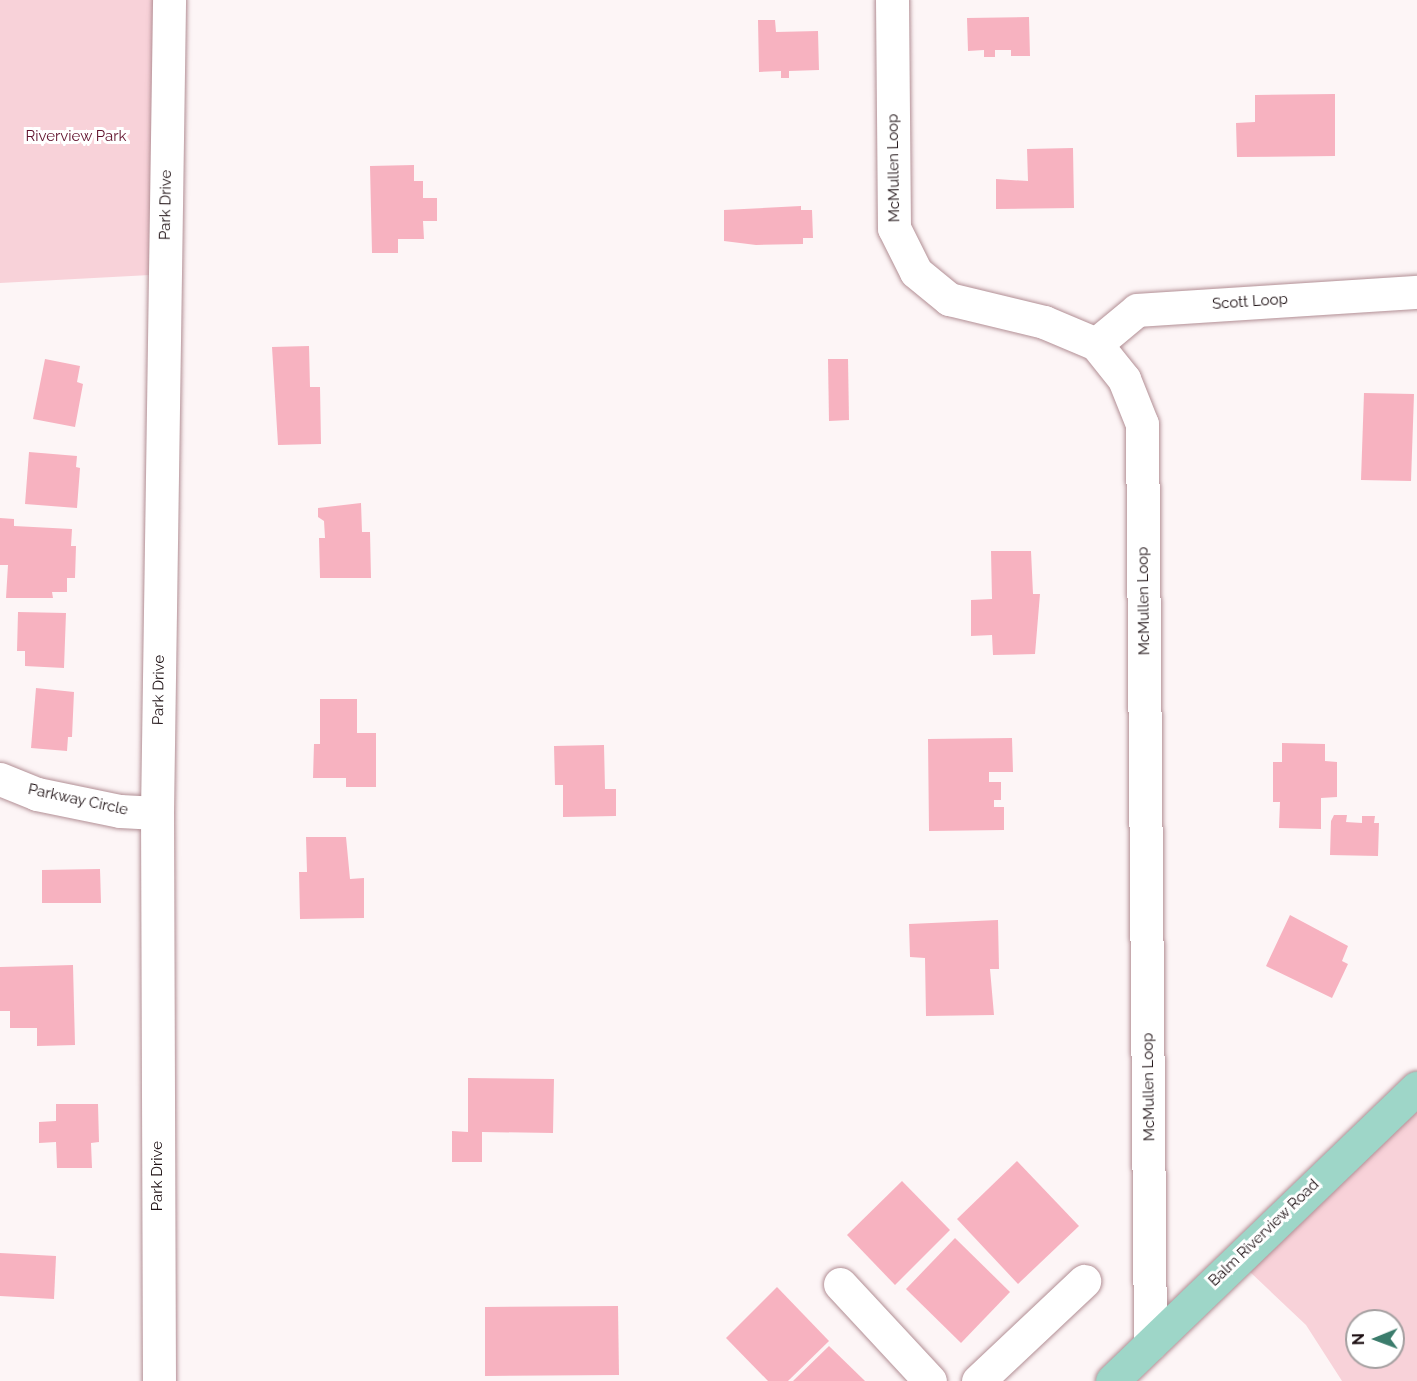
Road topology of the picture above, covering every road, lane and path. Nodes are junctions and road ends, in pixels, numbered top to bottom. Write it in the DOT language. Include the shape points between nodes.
graph roads {
  1 [pos="169,0"];
  2 [pos="892,0"];
  3 [pos="1417,291"];
  4 [pos="1096,344"];
  5 [pos="0,779"];
  6 [pos="157,813"];
  7 [pos="1417,1088"];
  8 [pos="1084,1281"];
  9 [pos="840,1284"];
  10 [pos="1150,1344"];
  11 [pos="159,1381"];
  12 [pos="930,1381"];
  13 [pos="978,1381"];
  14 [pos="1112,1381"];
  1 -- 6 [label="street, Park Drive"];
  2 -- 4 [label="street, McMullen Loop" via="894,228 916,272 949,299 1044,322"];
  3 -- 4 [label="street, Scott Loop" via="1137,310"];
  4 -- 10 [label="street, McMullen Loop" via="1124,379 1142,424"];
  5 -- 6 [label="street, Parkway Circle" via="37,794 120,811"];
  6 -- 11 [label="street, Park Drive"];
  7 -- 10 [label="main road, Balm Riverview Road"];
  8 -- 13 [label="street"];
  9 -- 12 [label="street"];
  10 -- 14 [label="main road, Balm Riverview Road"];
}
